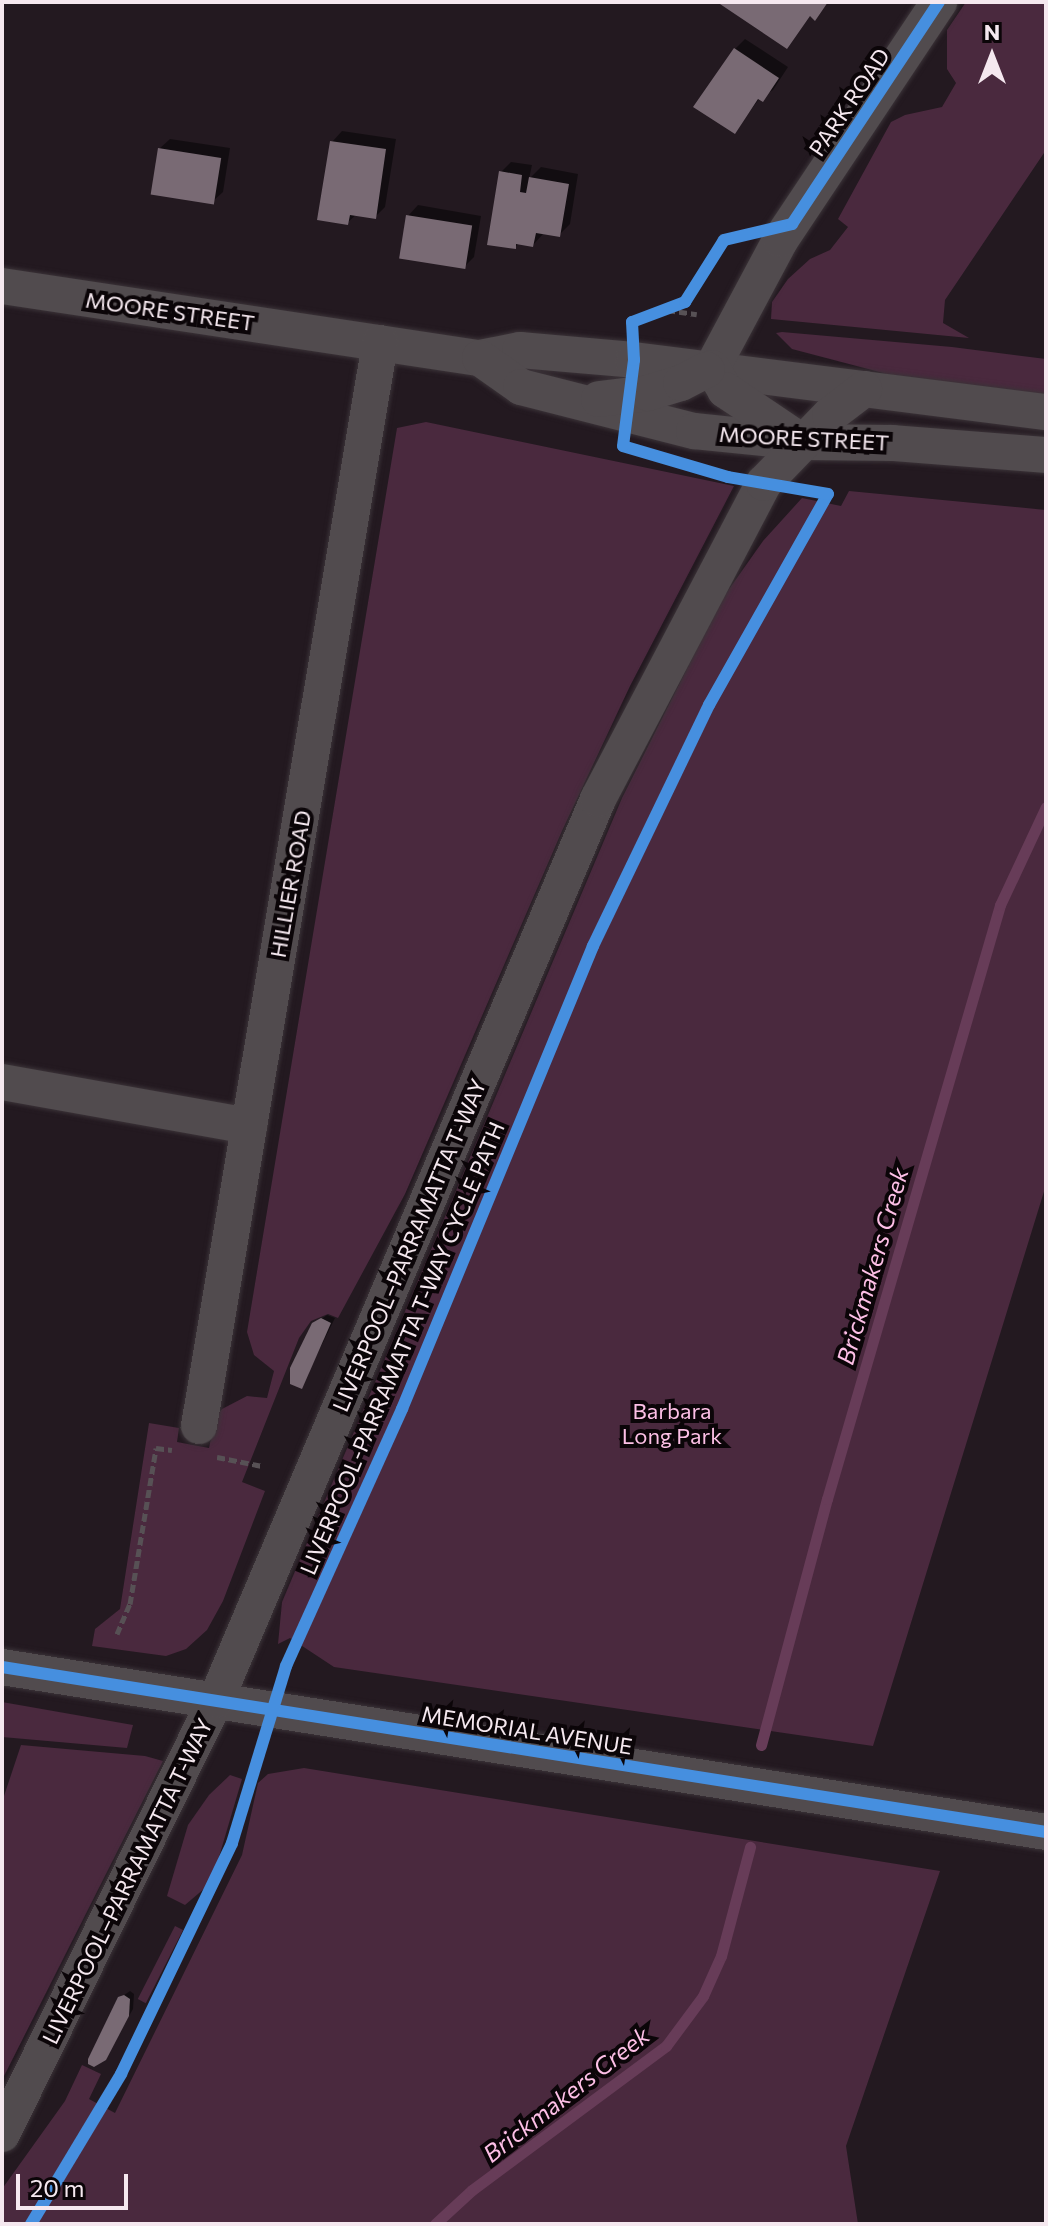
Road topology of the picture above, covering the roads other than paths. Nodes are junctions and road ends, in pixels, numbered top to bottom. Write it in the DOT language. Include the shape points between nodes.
graph roads {
  1 [pos="939,2"];
  2 [pos="2,286"];
  3 [pos="380,343"];
  4 [pos="480,358"];
  5 [pos="712,368"];
  6 [pos="864,389"];
  7 [pos="577,401"];
  8 [pos="1046,412"];
  9 [pos="803,442"];
  10 [pos="1046,455"];
  11 [pos="2,1082"];
  12 [pos="249,1126"];
  13 [pos="195,1444"];
  14 [pos="2,1667"];
  15 [pos="216,1700"];
  16 [pos="1046,1832"];
  17 [pos="2,2134"];
  1 -- 5 [label="street, PARK ROAD" via="761,272"];
  2 -- 3 [label="street, MOORE STREET"];
  3 -- 4 [label="street, MOORE STREET"];
  3 -- 12 [label="street, HILLIER ROAD"];
  4 -- 5 [label="street, MOORE STREET" via="520,350"];
  4 -- 7 [label="street, MOORE STREET" via="521,387"];
  5 -- 6 [label="street, MOORE STREET"];
  5 -- 7 [label="street" via="648,393"];
  5 -- 9 [label="street" via="725,390"];
  6 -- 8 [label="street, MOORE STREET"];
  6 -- 9 [label="street, LIVERPOOL–PARRAMATTA T-WAY"];
  7 -- 9 [label="street, MOORE STREET" via="694,431"];
  9 -- 10 [label="street, MOORE STREET"];
  9 -- 15 [label="street, LIVERPOOL–PARRAMATTA T-WAY" via="764,483 598,799"];
  11 -- 12 [label="street"];
  12 -- 13 [label="street, HILLIER ROAD"];
  14 -- 15 [label="street, MEMORIAL AVENUE"];
  15 -- 16 [label="street, MEMORIAL AVENUE"];
  15 -- 17 [label="street, LIVERPOOL–PARRAMATTA T-WAY"];
}
